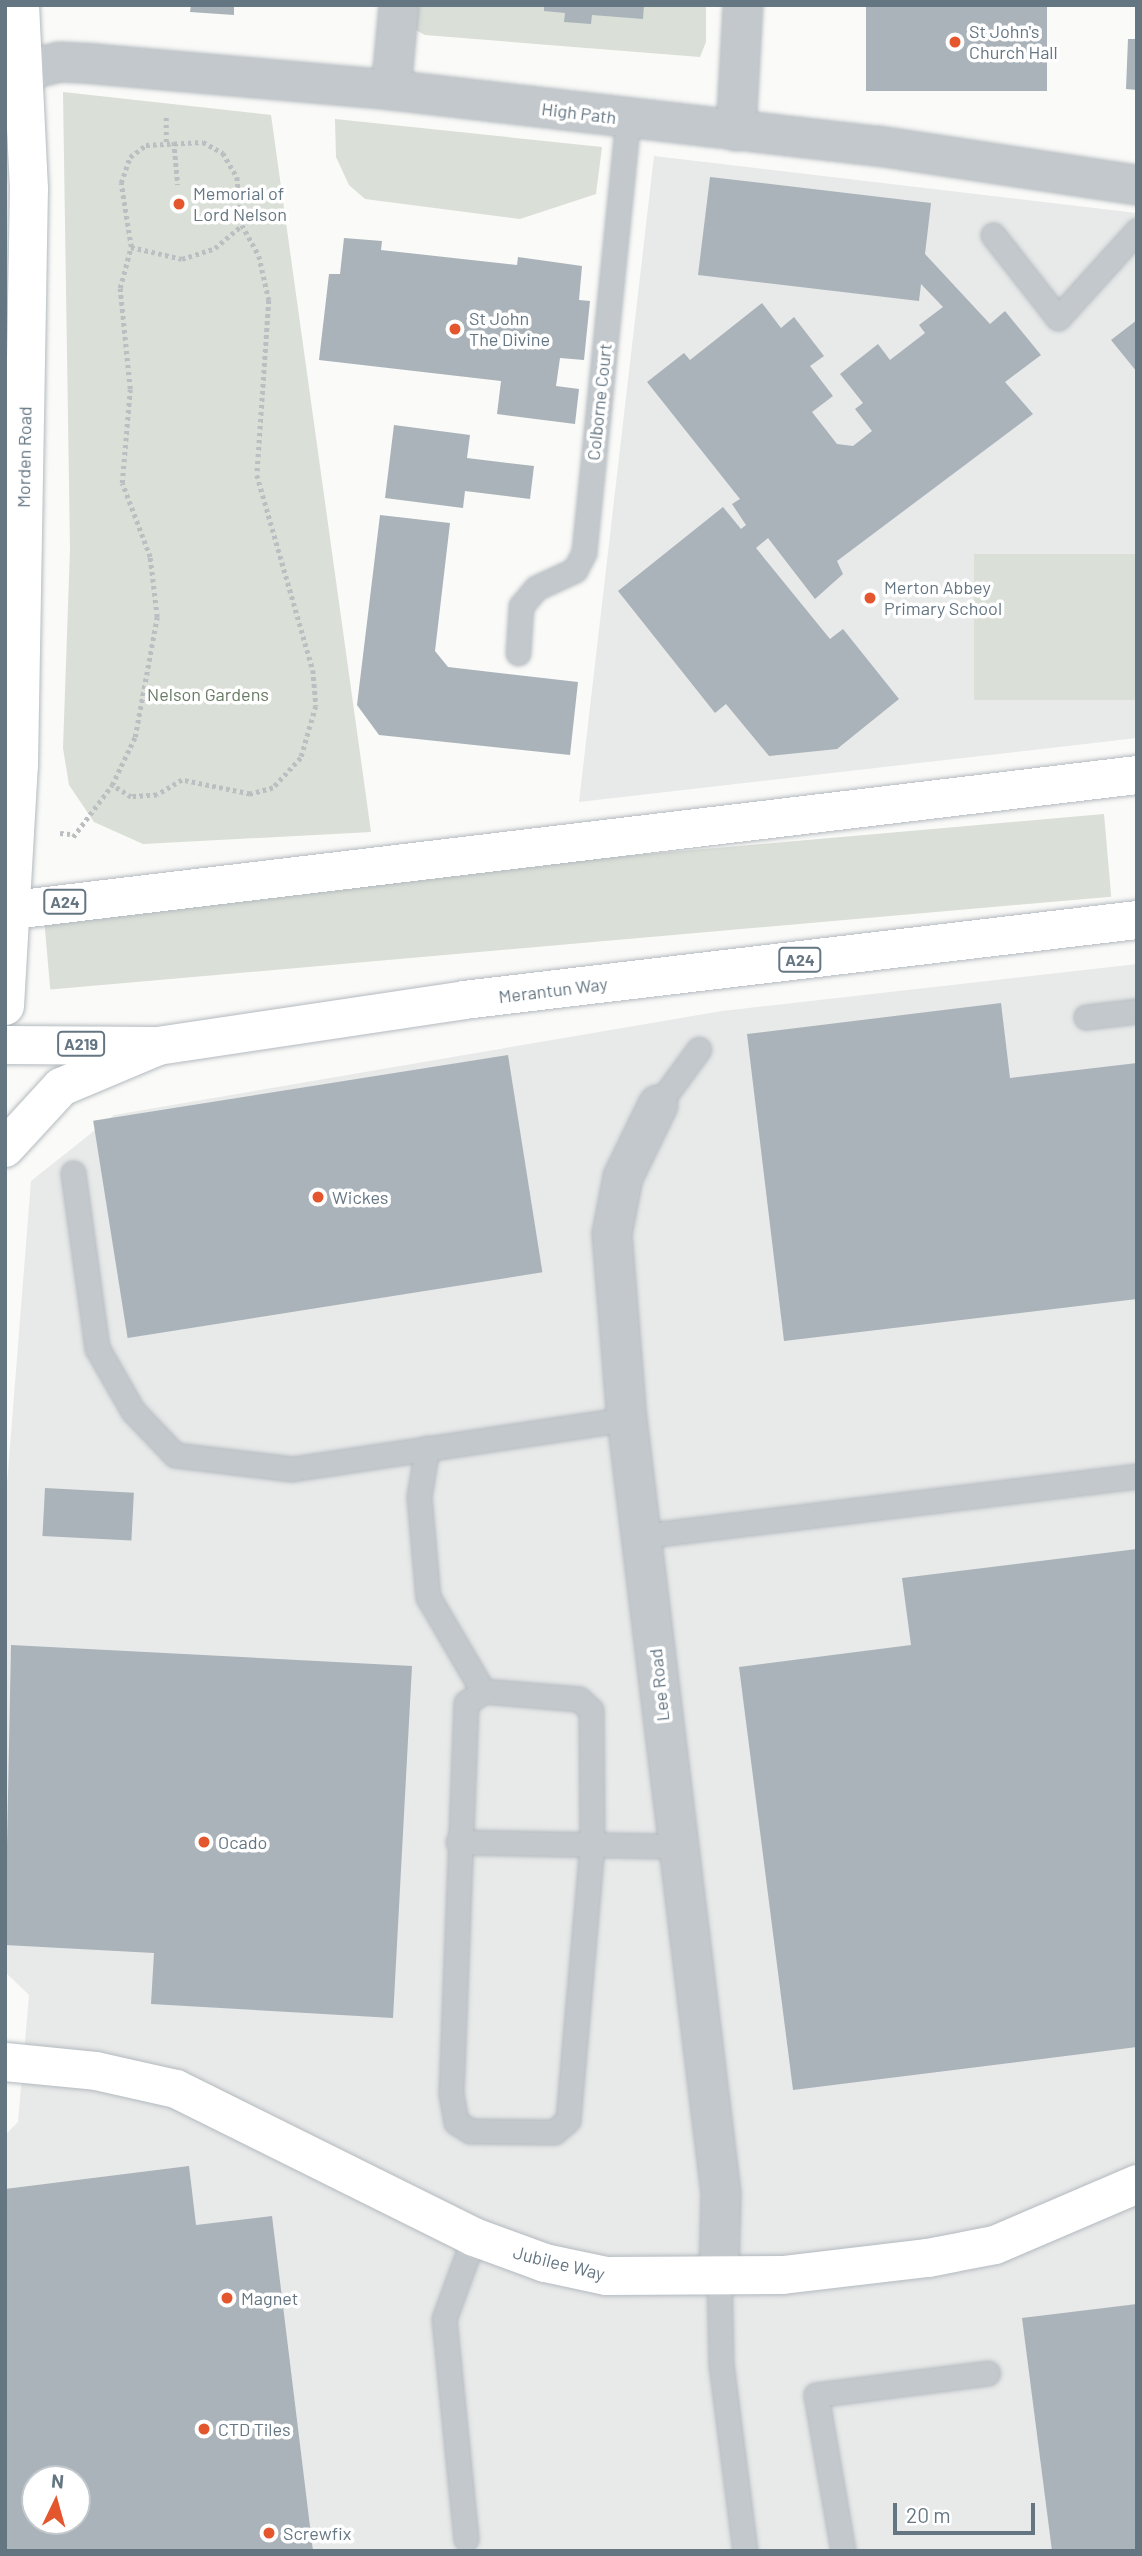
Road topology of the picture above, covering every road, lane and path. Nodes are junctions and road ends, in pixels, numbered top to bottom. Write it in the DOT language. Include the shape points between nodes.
graph roads {
  1 [pos="20,5"];
  2 [pos="399,5"];
  3 [pos="743,5"];
  4 [pos="19,72"];
  5 [pos="391,90"];
  6 [pos="628,119"];
  7 [pos="736,131"];
  8 [pos="174,142"];
  9 [pos="178,185"];
  10 [pos="1137,185"];
  11 [pos="17,189"];
  12 [pos="242,225"];
  13 [pos="1137,231"];
  14 [pos="993,235"];
  15 [pos="131,247"];
  16 [pos="518,653"];
  17 [pos="1137,775"];
  18 [pos="112,785"];
  19 [pos="73,837"];
  20 [pos="9,910"];
  21 [pos="1137,920"];
  22 [pos="5,1006"];
  23 [pos="1137,1011"];
  24 [pos="1086,1017"];
  25 [pos="5,1045"];
  26 [pos="158,1046"];
  27 [pos="699,1049"];
  28 [pos="658,1105"];
  29 [pos="5,1148"];
  30 [pos="72,1173"];
  31 [pos="627,1419"];
  32 [pos="427,1448"];
  33 [pos="1137,1476"];
  34 [pos="642,1536"];
  35 [pos="483,1691"];
  36 [pos="457,1842"];
  37 [pos="592,1844"];
  38 [pos="676,1846"];
  39 [pos="5,2062"];
  40 [pos="1137,2184"];
  41 [pos="474,2237"];
  42 [pos="719,2274"];
  43 [pos="988,2373"];
  44 [pos="466,2539"];
  45 [pos="745,2551"];
  46 [pos="843,2551"];
  1 -- 4 [label="main road, Morden Road"];
  2 -- 5 [label="street"];
  3 -- 7 [label="street"];
  4 -- 5 [label="street, High Path" via="60,62"];
  4 -- 11 [label="main road, Morden Road"];
  5 -- 6 [label="street, High Path"];
  6 -- 7 [label="street, High Path"];
  6 -- 16 [label="lane, Colborne Court" via="584,552 575,570 536,587 521,606"];
  7 -- 10 [label="street, High Path" via="1035,166"];
  8 -- 9 [label="path"];
  8 -- 12 [label="path" via="203,142 223,153 237,177"];
  8 -- 15 [label="path" via="146,145 130,157 121,183"];
  11 -- 20 [label="main road, Morden Road"];
  12 -- 15 [label="path" via="215,248 182,259"];
  12 -- 18 [label="path" via="259,256 269,300 257,475 313,670 309,740 274,788 250,794 182,780 157,795 131,797"];
  13 -- 14 [label="lane" via="1058,318"];
  15 -- 18 [label="path" via="120,288 130,389 122,483 150,557 157,617 135,737"];
  17 -- 20 [label="main road, A24"];
  18 -- 19 [label="path"];
  20 -- 22 [label="main road, Morden Road"];
  21 -- 26 [label="main road, Merantun Way / A24" via="464,1000"];
  23 -- 24 [label="lane"];
  25 -- 26 [label="main road, A219"];
  26 -- 29 [label="main road, Merantun Way / A24" via="61,1087"];
  27 -- 28 [label="lane"];
  28 -- 31 [label="street, Lee Road" via="623,1177 612,1234"];
  30 -- 32 [label="lane" via="97,1348 132,1411 175,1455 292,1469"];
  31 -- 32 [label="lane"];
  31 -- 34 [label="street, Lee Road"];
  32 -- 35 [label="lane" via="419,1497 428,1597"];
  33 -- 34 [label="lane"];
  34 -- 38 [label="street, Lee Road"];
  35 -- 36 [label="lane" via="466,1703"];
  35 -- 37 [label="lane" via="579,1699 591,1710"];
  36 -- 37 [label="lane"];
  36 -- 37 [label="lane" via="451,2093 456,2122 470,2131 554,2132 568,2120"];
  37 -- 38 [label="lane"];
  38 -- 42 [label="street, Lee Road" via="721,2194"];
  39 -- 41 [label="main road, Jubilee Way" via="96,2071 176,2089"];
  40 -- 42 [label="main road, Jubilee Way" via="995,2245 858,2268"];
  41 -- 42 [label="main road, Jubilee Way" via="545,2263 606,2276"];
  41 -- 44 [label="lane" via="444,2319"];
  42 -- 45 [label="lane" via="721,2364"];
  43 -- 46 [label="lane" via="816,2395"];
}
